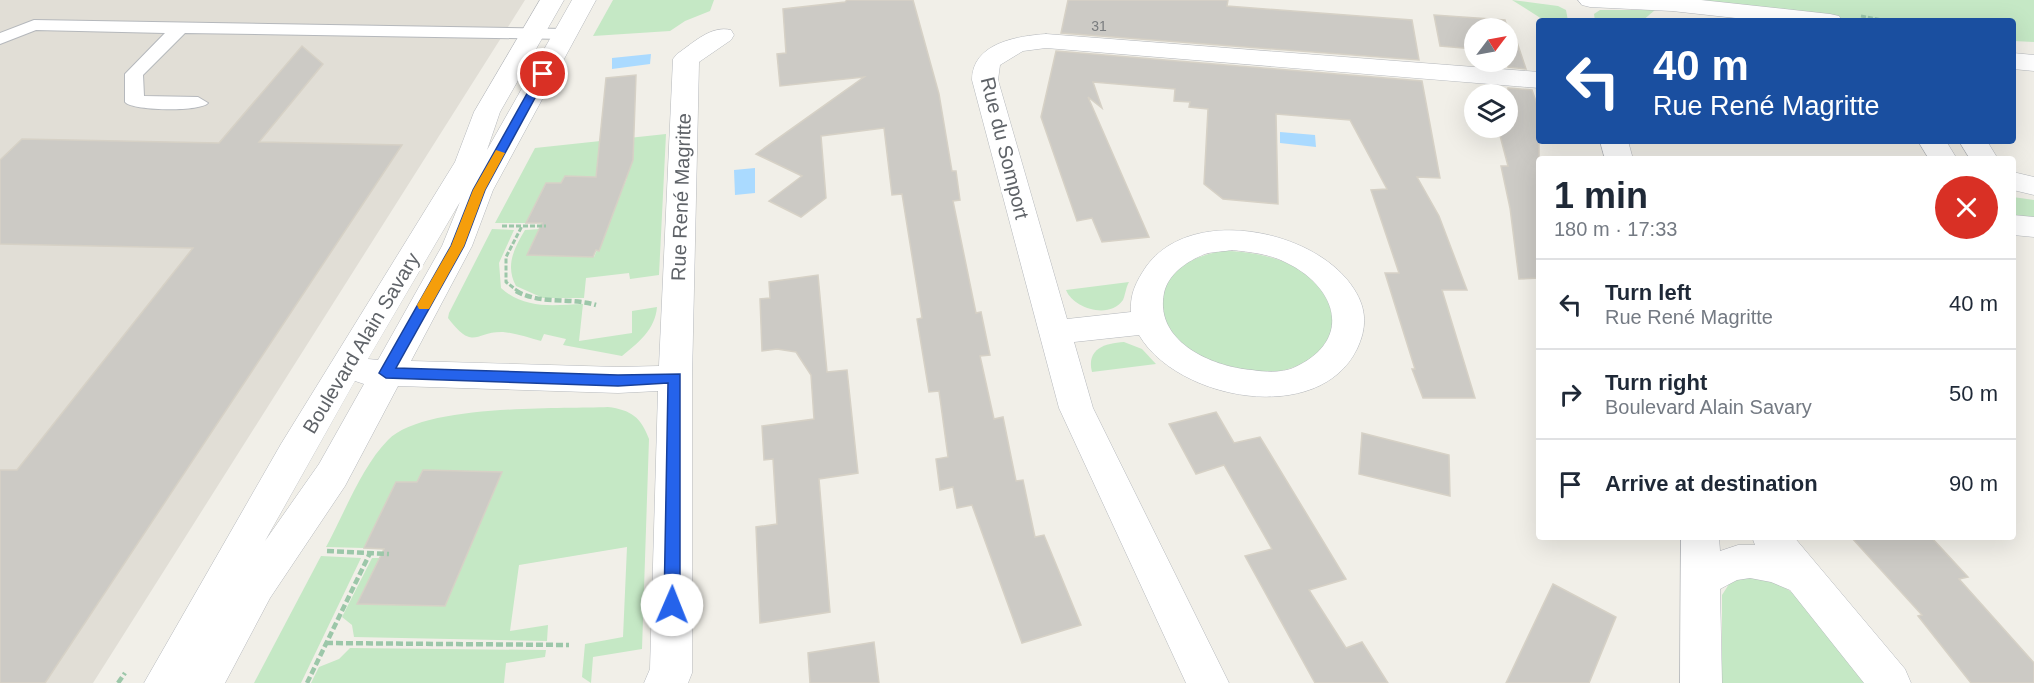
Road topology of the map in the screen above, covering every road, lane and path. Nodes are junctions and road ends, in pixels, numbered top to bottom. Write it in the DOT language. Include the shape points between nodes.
graph roads {
  1 [pos="552,0"];
  2 [pos="584,0"];
  3 [pos="1581,0"];
  4 [pos="1590,0"];
  5 [pos="1584,18"];
  6 [pos="1802,18"];
  7 [pos="180,28"];
  8 [pos="532,33"];
  9 [pos="565,34"];
  10 [pos="722,35"];
  11 [pos="0,39"];
  12 [pos="2016,45"];
  13 [pos="2034,47"];
  14 [pos="2016,60"];
  15 [pos="2034,63"];
  16 [pos="1536,80"];
  17 [pos="198,103"];
  18 [pos="2016,182"];
  19 [pos="2034,186"];
  20 [pos="2016,225"];
  21 [pos="495,226"];
  22 [pos="522,226"];
  23 [pos="546,226"];
  24 [pos="2034,227"];
  25 [pos="596,305"];
  26 [pos="1150,322"];
  27 [pos="1053,332"];
  28 [pos="344,371"];
  29 [pos="386,373"];
  30 [pos="675,378"];
  31 [pos="1700,540"];
  32 [pos="1774,540"];
  33 [pos="325,551"];
  34 [pos="370,553"];
  35 [pos="389,554"];
  36 [pos="1806,579"];
  37 [pos="1700,581"];
  38 [pos="326,643"];
  39 [pos="569,645"];
  40 [pos="165,683"];
  41 [pos="202,683"];
  42 [pos="307,683"];
  43 [pos="665,683"];
  44 [pos="1208,683"];
  45 [pos="1701,683"];
  46 [pos="1890,683"];
  1 -- 8 [label="street, Boulevard Alain Savary"];
  2 -- 9 [label="street, Boulevard Alain Savary"];
  3 -- 5 [label="street"];
  4 -- 6 [label="street"];
  7 -- 8 [label="lane"];
  7 -- 11 [label="lane" via="34,26"];
  7 -- 17 [label="lane" via="134,74 135,102"];
  8 -- 9 [label="lane"];
  8 -- 28 [label="street, Boulevard Alain Savary" via="487,112 469,162"];
  9 -- 29 [label="street, Boulevard Alain Savary" via="479,190 457,246"];
  10 -- 30 [label="street, Rue René Magritte" via="686,59"];
  12 -- 13 [label="street"];
  14 -- 15 [label="street"];
  16 -- 27 [label="street, Rue du Somport" via="1046,41 1024,42 1004,50 989,61 983,72"];
  18 -- 19 [label="street"];
  20 -- 24 [label="street"];
  21 -- 22 [label="path"];
  22 -- 23 [label="path"];
  22 -- 25 [label="path" via="506,257 506,282 528,298 548,302 584,300"];
  26 -- 26 [label="street" via="1166,347 1193,367 1228,381 1265,385 1301,379 1329,365 1346,344 1351,319 1343,295 1324,272 1276,247 1232,240 1200,245 1173,256 1154,274 1146,297"];
  26 -- 27 [label="street"];
  27 -- 44 [label="street, Rue du Somport" via="1076,408"];
  28 -- 29 [label="street"];
  28 -- 40 [label="street, Boulevard Alain Savary"];
  29 -- 30 [label="street" via="618,381"];
  29 -- 41 [label="street, Boulevard Alain Savary" via="333,475 256,586"];
  30 -- 43 [label="street, Rue René Magritte" via="671,673"];
  31 -- 37 [label="street"];
  32 -- 36 [label="street"];
  33 -- 34 [label="path"];
  34 -- 35 [label="path"];
  34 -- 38 [label="path"];
  36 -- 37 [label="street" via="1760,560 1743,560 1725,565"];
  36 -- 46 [label="street"];
  37 -- 45 [label="street"];
  38 -- 39 [label="path"];
  38 -- 42 [label="path"];
}
